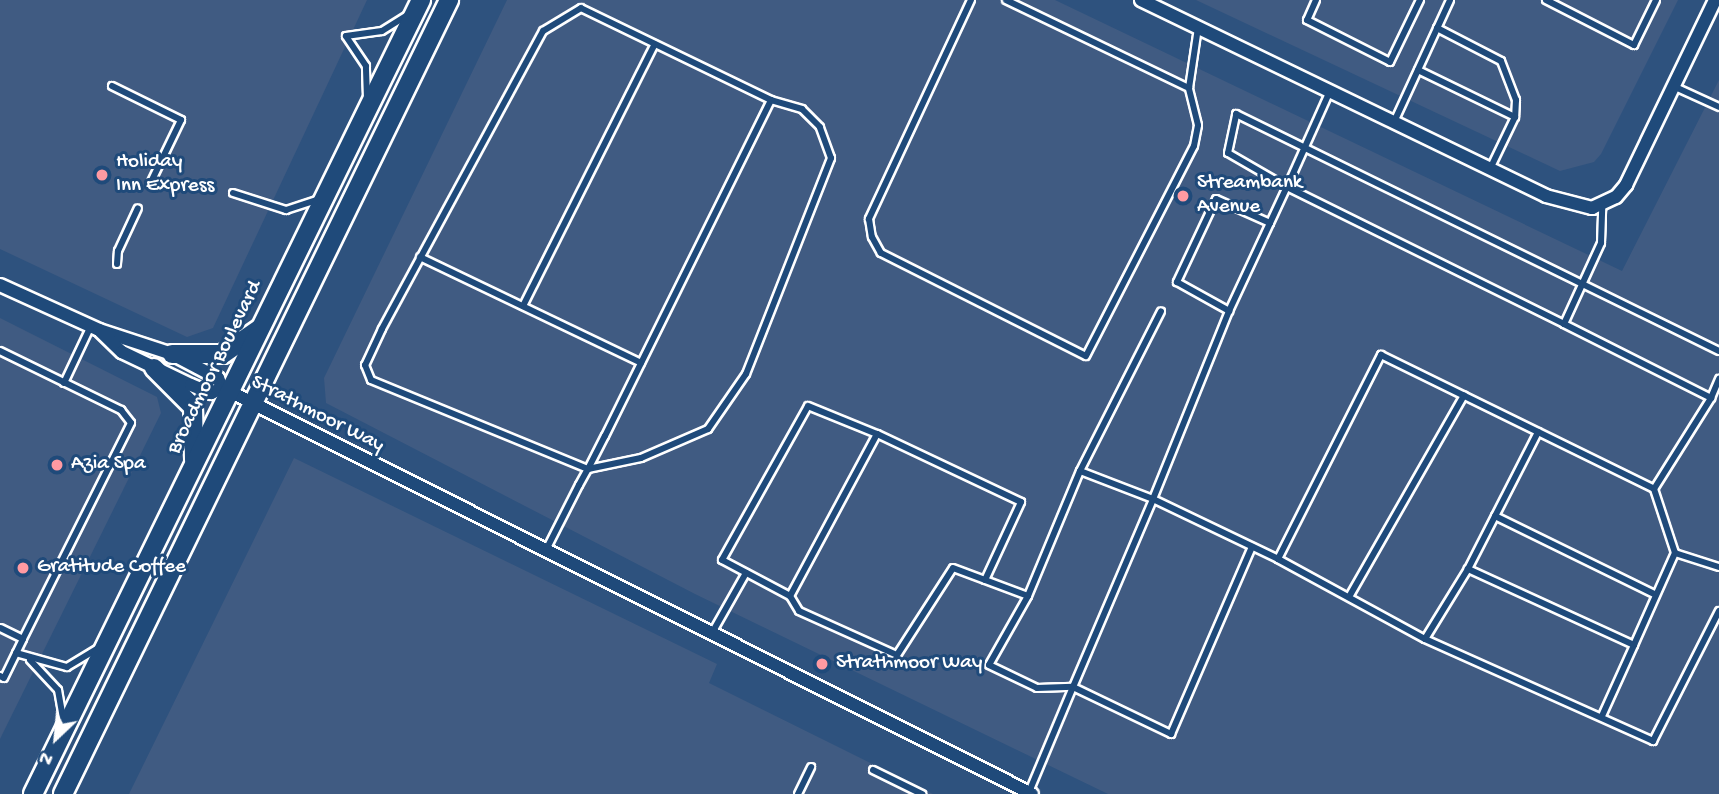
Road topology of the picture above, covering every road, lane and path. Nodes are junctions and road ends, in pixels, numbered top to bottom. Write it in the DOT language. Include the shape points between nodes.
graph roads {
  1 [pos="449,0"];
  2 [pos="971,0"];
  3 [pos="1006,0"];
  4 [pos="1142,0"];
  5 [pos="1316,0"];
  6 [pos="1420,0"];
  7 [pos="1450,0"];
  8 [pos="1546,0"];
  9 [pos="1656,0"];
  10 [pos="1715,0"];
  11 [pos="419,5"];
  12 [pos="1198,27"];
  13 [pos="1437,28"];
  14 [pos="655,44"];
  15 [pos="1418,69"];
  16 [pos="112,86"];
  17 [pos="1674,86"];
  18 [pos="1189,88"];
  19 [pos="1330,91"];
  20 [pos="771,100"];
  21 [pos="1719,107"];
  22 [pos="367,111"];
  23 [pos="1515,117"];
  24 [pos="1394,122"];
  25 [pos="1305,148"];
  26 [pos="1490,169"];
  27 [pos="150,184"];
  28 [pos="1287,187"];
  29 [pos="233,193"];
  30 [pos="324,198"];
  31 [pos="1602,206"];
  32 [pos="138,208"];
  33 [pos="1270,223"];
  34 [pos="420,257"];
  35 [pos="117,264"];
  36 [pos="1583,284"];
  37 [pos="0,285"];
  38 [pos="523,306"];
  39 [pos="1161,311"];
  40 [pos="1229,311"];
  41 [pos="1564,324"];
  42 [pos="262,327"];
  43 [pos="95,328"];
  44 [pos="0,351"];
  45 [pos="1719,351"];
  46 [pos="172,354"];
  47 [pos="641,363"];
  48 [pos="154,368"];
  49 [pos="1719,379"];
  50 [pos="64,383"];
  51 [pos="227,390"];
  52 [pos="1464,395"];
  53 [pos="1711,398"];
  54 [pos="253,407"];
  55 [pos="1538,432"];
  56 [pos="877,434"];
  57 [pos="194,465"];
  58 [pos="588,469"];
  59 [pos="1080,471"];
  60 [pos="1654,489"];
  61 [pos="1153,499"];
  62 [pos="1495,516"];
  63 [pos="1252,547"];
  64 [pos="546,550"];
  65 [pos="1675,553"];
  66 [pos="1278,559"];
  67 [pos="1719,567"];
  68 [pos="1468,569"];
  69 [pos="746,573"];
  70 [pos="985,580"];
  71 [pos="1656,595"];
  72 [pos="790,596"];
  73 [pos="1028,596"];
  74 [pos="1349,597"];
  75 [pos="1719,611"];
  76 [pos="0,628"];
  77 [pos="712,633"];
  78 [pos="23,639"];
  79 [pos="1425,639"];
  80 [pos="106,643"];
  81 [pos="1634,645"];
  82 [pos="16,653"];
  83 [pos="30,660"];
  84 [pos="2,677"];
  85 [pos="0,686"];
  86 [pos="1073,687"];
  87 [pos="1602,716"];
  88 [pos="64,732"];
  89 [pos="811,767"];
  90 [pos="873,770"];
  91 [pos="1030,793"];
  92 [pos="33,794"];
  93 [pos="62,794"];
  94 [pos="797,794"];
  95 [pos="922,794"];
  1 -- 54 [label="main road"];
  2 -- 18 [label="lane" via="869,219 872,237 881,253 1086,356 1194,146 1198,125"];
  3 -- 18 [label="lane"];
  4 -- 12 [label="street"];
  5 -- 6 [label="lane" via="1307,20 1390,62"];
  7 -- 13 [label="lane"];
  8 -- 9 [label="lane" via="1634,45"];
  10 -- 17 [label="street"];
  11 -- 22 [label="main road, Broadmoor Boulevard"];
  11 -- 22 [label="lane" via="382,31 346,36 366,66"];
  12 -- 18 [label="lane"];
  12 -- 19 [label="street"];
  13 -- 15 [label="lane"];
  13 -- 23 [label="lane" via="1501,61 1517,100"];
  14 -- 20 [label="lane"];
  14 -- 34 [label="lane" via="581,8 543,31"];
  14 -- 38 [label="lane"];
  15 -- 23 [label="lane"];
  15 -- 24 [label="lane"];
  16 -- 27 [label="lane" via="181,120"];
  17 -- 21 [label="lane"];
  17 -- 31 [label="street" via="1626,185"];
  19 -- 24 [label="street"];
  19 -- 25 [label="lane"];
  20 -- 47 [label="lane"];
  20 -- 58 [label="lane" via="802,109 820,127 831,158 746,374 708,429 641,458"];
  22 -- 30 [label="main road, Broadmoor Boulevard"];
  23 -- 26 [label="lane"];
  24 -- 26 [label="street"];
  25 -- 28 [label="lane"];
  25 -- 28 [label="lane" via="1236,114 1231,122 1228,153"];
  25 -- 36 [label="lane"];
  26 -- 31 [label="street" via="1559,202"];
  28 -- 33 [label="lane"];
  28 -- 41 [label="lane"];
  29 -- 30 [label="lane" via="286,210"];
  30 -- 42 [label="main road, Broadmoor Boulevard"];
  31 -- 36 [label="lane" via="1601,243"];
  32 -- 35 [label="lane"];
  33 -- 40 [label="lane"];
  33 -- 40 [label="lane" via="1216,199 1177,282"];
  34 -- 38 [label="lane"];
  34 -- 58 [label="lane" via="365,365 371,380"];
  36 -- 41 [label="lane"];
  36 -- 45 [label="lane"];
  37 -- 43 [label="street"];
  38 -- 47 [label="lane"];
  39 -- 59 [label="lane"];
  40 -- 61 [label="lane"];
  41 -- 53 [label="lane"];
  42 -- 46 [label="main road" via="223,354"];
  42 -- 51 [label="main road, Broadmoor Boulevard"];
  43 -- 46 [label="street, Strathmoor Way"];
  43 -- 48 [label="street" via="122,352"];
  43 -- 50 [label="lane"];
  44 -- 50 [label="lane"];
  46 -- 51 [label="street, Strathmoor Way" via="218,378"];
  47 -- 58 [label="lane"];
  48 -- 51 [label="street" via="211,393"];
  48 -- 57 [label="main road" via="193,407"];
  49 -- 53 [label="lane"];
  50 -- 78 [label="lane" via="121,410 131,422"];
  51 -- 54 [label="street, Strathmoor Way"];
  51 -- 57 [label="main road, Broadmoor Boulevard"];
  52 -- 55 [label="lane"];
  52 -- 66 [label="lane" via="1381,355"];
  52 -- 74 [label="lane"];
  53 -- 60 [label="lane"];
  54 -- 64 [label="street, Strathmoor Way"];
  54 -- 93 [label="main road"];
  55 -- 60 [label="lane"];
  55 -- 62 [label="lane"];
  56 -- 69 [label="lane" via="808,406 722,560"];
  56 -- 70 [label="lane" via="1021,502"];
  56 -- 72 [label="lane"];
  57 -- 80 [label="main road, Broadmoor Boulevard"];
  58 -- 64 [label="lane"];
  59 -- 61 [label="lane"];
  59 -- 73 [label="lane"];
  60 -- 65 [label="lane"];
  61 -- 63 [label="lane"];
  61 -- 86 [label="lane"];
  62 -- 68 [label="lane"];
  62 -- 71 [label="lane"];
  63 -- 66 [label="lane"];
  63 -- 86 [label="lane" via="1171,734"];
  64 -- 77 [label="street, Strathmoor Way"];
  65 -- 67 [label="lane"];
  65 -- 71 [label="lane"];
  66 -- 74 [label="lane"];
  68 -- 79 [label="lane"];
  68 -- 81 [label="lane"];
  69 -- 72 [label="lane"];
  69 -- 77 [label="lane"];
  70 -- 72 [label="lane" via="953,568 897,655 799,611"];
  70 -- 73 [label="lane"];
  71 -- 81 [label="lane"];
  73 -- 86 [label="lane" via="989,665 1037,688"];
  74 -- 79 [label="lane"];
  75 -- 87 [label="lane" via="1653,741"];
  76 -- 78 [label="lane"];
  77 -- 91 [label="street, Strathmoor Way"];
  78 -- 82 [label="lane"];
  79 -- 87 [label="lane"];
  80 -- 83 [label="lane" via="67,667"];
  80 -- 88 [label="main road, Broadmoor Boulevard"];
  81 -- 87 [label="lane"];
  82 -- 83 [label="lane"];
  82 -- 84 [label="lane"];
  83 -- 88 [label="lane" via="58,690"];
  84 -- 85 [label="lane"];
  86 -- 91 [label="lane"];
  88 -- 92 [label="main road, Broadmoor Boulevard"];
  89 -- 94 [label="lane"];
  90 -- 95 [label="lane"];
}
